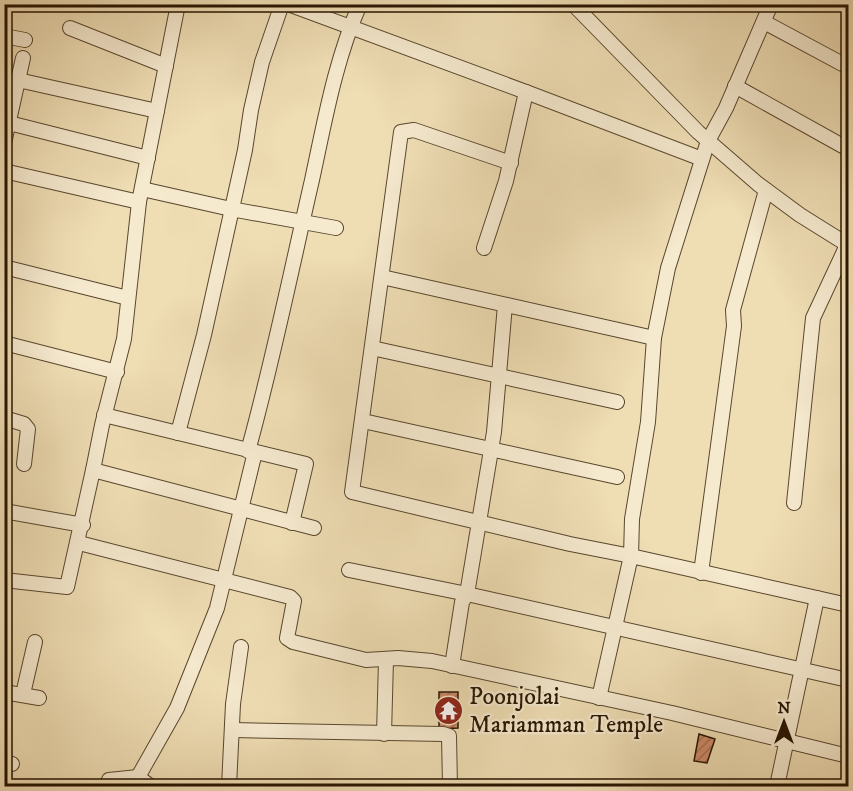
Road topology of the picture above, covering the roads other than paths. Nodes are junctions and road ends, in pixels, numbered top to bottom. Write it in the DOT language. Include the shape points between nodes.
graph roads {
  1 [pos="178,4"];
  2 [pos="282,4"];
  3 [pos="288,4"];
  4 [pos="360,4"];
  5 [pos="573,4"];
  6 [pos="771,4"];
  7 [pos="764,22"];
  8 [pos="350,27"];
  9 [pos="70,28"];
  10 [pos="4,36"];
  11 [pos="25,40"];
  12 [pos="23,58"];
  13 [pos="166,66"];
  14 [pos="849,67"];
  15 [pos="18,80"];
  16 [pos="735,86"];
  17 [pos="526,92"];
  18 [pos="157,111"];
  19 [pos="9,123"];
  20 [pos="708,141"];
  21 [pos="4,143"];
  22 [pos="849,149"];
  23 [pos="148,158"];
  24 [pos="702,159"];
  25 [pos="511,163"];
  26 [pos="4,171"];
  27 [pos="766,190"];
  28 [pos="141,196"];
  29 [pos="231,209"];
  30 [pos="302,223"];
  31 [pos="336,228"];
  32 [pos="848,245"];
  33 [pos="484,248"];
  34 [pos="4,267"];
  35 [pos="382,277"];
  36 [pos="128,298"];
  37 [pos="505,305"];
  38 [pos="654,338"];
  39 [pos="4,343"];
  40 [pos="372,348"];
  41 [pos="117,372"];
  42 [pos="500,377"];
  43 [pos="617,402"];
  44 [pos="105,415"];
  45 [pos="4,418"];
  46 [pos="363,422"];
  47 [pos="178,433"];
  48 [pos="492,450"];
  49 [pos="251,452"];
  50 [pos="24,464"];
  51 [pos="93,470"];
  52 [pos="617,477"];
  53 [pos="794,503"];
  54 [pos="241,509"];
  55 [pos="4,511"];
  56 [pos="480,521"];
  57 [pos="292,523"];
  58 [pos="83,525"];
  59 [pos="314,528"];
  60 [pos="79,543"];
  61 [pos="631,556"];
  62 [pos="349,570"];
  63 [pos="701,573"];
  64 [pos="4,580"];
  65 [pos="224,581"];
  66 [pos="467,594"];
  67 [pos="817,598"];
  68 [pos="849,605"];
  69 [pos="614,628"];
  70 [pos="35,642"];
  71 [pos="241,647"];
  72 [pos="392,659"];
  73 [pos="452,666"];
  74 [pos="801,670"];
  75 [pos="849,680"];
  76 [pos="4,692"];
  77 [pos="23,694"];
  78 [pos="39,698"];
  79 [pos="599,698"];
  80 [pos="233,730"];
  81 [pos="384,734"];
  82 [pos="786,741"];
  83 [pos="849,756"];
  84 [pos="138,777"];
  85 [pos="108,783"];
  86 [pos="150,786"];
  87 [pos="229,786"];
  88 [pos="450,786"];
  89 [pos="777,786"];
  1 -- 13 [label="street"];
  2 -- 29 [label="street" via="255,91"];
  3 -- 8 [label="street"];
  4 -- 8 [label="street"];
  5 -- 20 [label="street"];
  6 -- 7 [label="street"];
  7 -- 14 [label="street"];
  7 -- 16 [label="street"];
  8 -- 17 [label="street"];
  8 -- 30 [label="street" via="323,121"];
  9 -- 13 [label="street"];
  10 -- 11 [label="street"];
  12 -- 15 [label="street"];
  13 -- 18 [label="street"];
  15 -- 18 [label="street"];
  15 -- 19 [label="street"];
  16 -- 20 [label="street"];
  16 -- 22 [label="street"];
  17 -- 24 [label="street"];
  17 -- 25 [label="street"];
  18 -- 23 [label="street"];
  19 -- 21 [label="street"];
  19 -- 23 [label="street"];
  20 -- 24 [label="street"];
  20 -- 27 [label="street"];
  23 -- 28 [label="street"];
  24 -- 38 [label="street" via="668,268"];
  25 -- 33 [label="street"];
  25 -- 35 [label="street" via="414,130 401,132"];
  26 -- 28 [label="street"];
  27 -- 32 [label="street"];
  27 -- 63 [label="street" via="733,310"];
  28 -- 29 [label="street"];
  28 -- 36 [label="street"];
  29 -- 30 [label="street"];
  29 -- 47 [label="street"];
  30 -- 31 [label="street"];
  30 -- 49 [label="street"];
  32 -- 53 [label="street" via="813,318"];
  34 -- 36 [label="street"];
  35 -- 37 [label="street"];
  35 -- 40 [label="street"];
  36 -- 41 [label="street"];
  37 -- 38 [label="street"];
  37 -- 42 [label="street"];
  38 -- 61 [label="street"];
  39 -- 41 [label="street"];
  40 -- 42 [label="street"];
  40 -- 46 [label="street"];
  41 -- 44 [label="street"];
  42 -- 43 [label="street"];
  42 -- 48 [label="street"];
  44 -- 47 [label="street"];
  44 -- 51 [label="street"];
  45 -- 50 [label="street" via="28,429"];
  46 -- 48 [label="street"];
  46 -- 56 [label="street" via="351,492"];
  47 -- 49 [label="street"];
  48 -- 52 [label="street"];
  48 -- 56 [label="street"];
  49 -- 54 [label="street"];
  49 -- 57 [label="street" via="306,464"];
  51 -- 54 [label="street"];
  51 -- 58 [label="street"];
  54 -- 57 [label="street"];
  54 -- 65 [label="street"];
  55 -- 58 [label="street"];
  56 -- 61 [label="street"];
  56 -- 66 [label="street"];
  57 -- 59 [label="street"];
  58 -- 60 [label="street"];
  60 -- 64 [label="street" via="67,587"];
  60 -- 65 [label="street"];
  61 -- 63 [label="street"];
  61 -- 69 [label="street"];
  62 -- 66 [label="street"];
  63 -- 67 [label="street"];
  65 -- 72 [label="street" via="290,597 294,601 286,633 293,642 366,660"];
  65 -- 84 [label="street" via="177,708"];
  66 -- 69 [label="street"];
  66 -- 73 [label="street" via="462,602"];
  67 -- 68 [label="street"];
  67 -- 74 [label="street"];
  69 -- 74 [label="street"];
  69 -- 79 [label="street"];
  70 -- 77 [label="street"];
  71 -- 80 [label="street"];
  72 -- 73 [label="street"];
  72 -- 81 [label="street"];
  73 -- 79 [label="street"];
  74 -- 75 [label="street"];
  74 -- 82 [label="street"];
  76 -- 77 [label="street"];
  77 -- 78 [label="street"];
  79 -- 82 [label="street"];
  80 -- 81 [label="street"];
  80 -- 87 [label="street"];
  81 -- 88 [label="street" via="449,736"];
  82 -- 83 [label="street"];
  82 -- 89 [label="street"];
  84 -- 85 [label="street"];
  84 -- 86 [label="street"];
}
